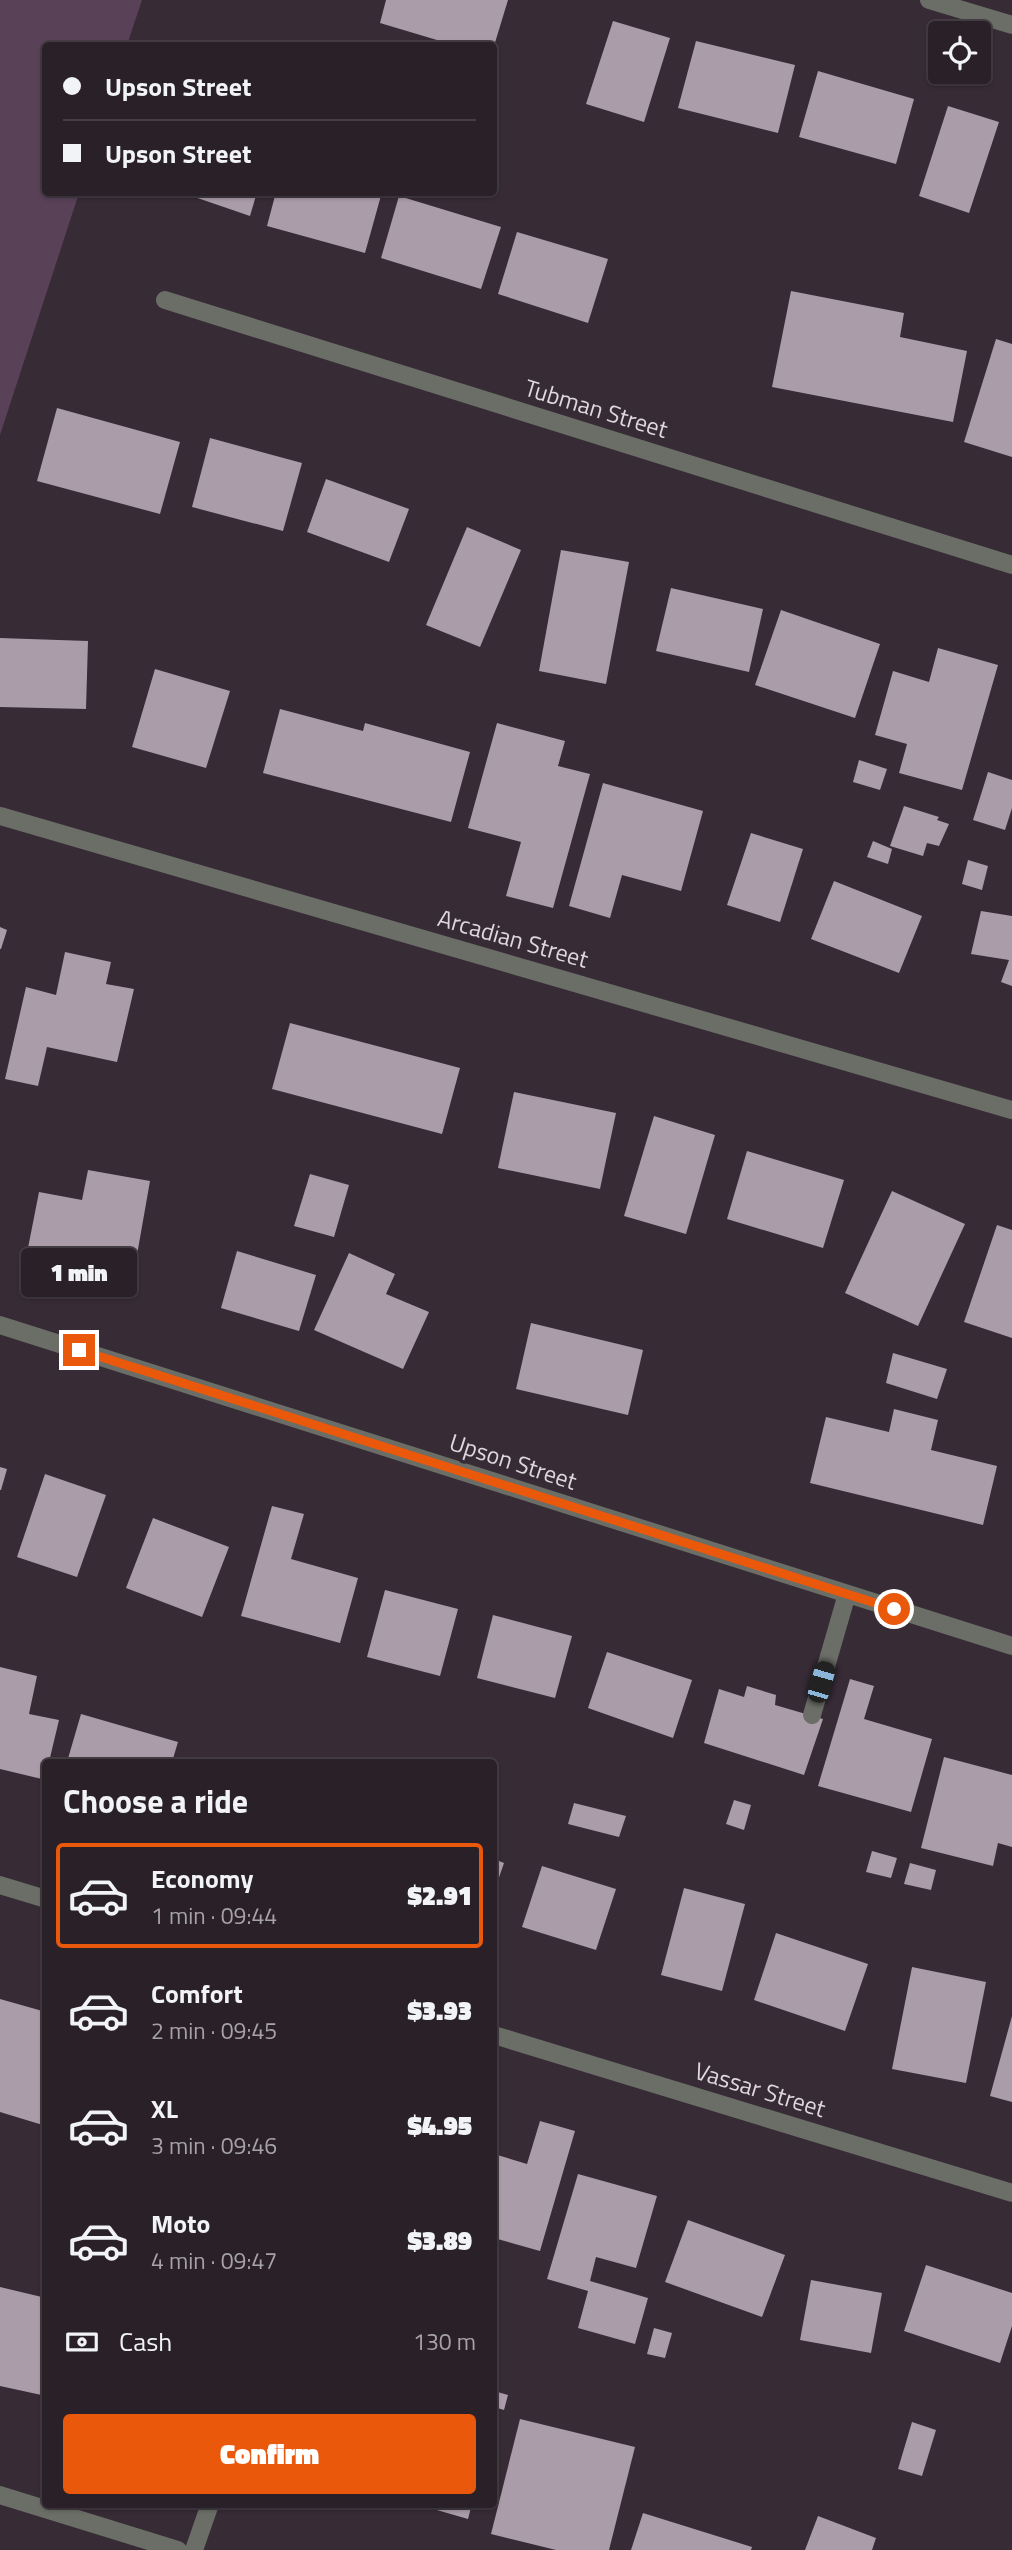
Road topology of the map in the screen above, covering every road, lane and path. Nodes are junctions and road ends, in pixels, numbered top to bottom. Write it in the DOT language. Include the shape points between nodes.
graph roads {
  1 [pos="929,0"];
  2 [pos="1012,25"];
  3 [pos="165,300"];
  4 [pos="1012,565"];
  5 [pos="0,816"];
  6 [pos="1012,1110"];
  7 [pos="0,1325"];
  8 [pos="847,1594"];
  9 [pos="1012,1646"];
  10 [pos="812,1715"];
  11 [pos="3,1886"];
  12 [pos="42,1898"];
  13 [pos="0,1905"];
  14 [pos="497,2036"];
  15 [pos="1012,2193"];
  16 [pos="0,2495"];
  17 [pos="42,2505"];
  18 [pos="209,2508"];
  19 [pos="61,2509"];
  20 [pos="178,2550"];
  21 [pos="194,2550"];
  1 -- 2 [label="street"];
  3 -- 4 [label="street, Tubman Street"];
  5 -- 6 [label="street, Arcadian Street"];
  7 -- 8 [label="street, Upson Street"];
  8 -- 9 [label="street, Upson Street"];
  8 -- 10 [label="street"];
  11 -- 12 [label="street"];
  11 -- 13 [label="street"];
  14 -- 15 [label="street, Vassar Street"];
  16 -- 17 [label="street"];
  18 -- 21 [label="street"];
  19 -- 20 [label="street"];
}
